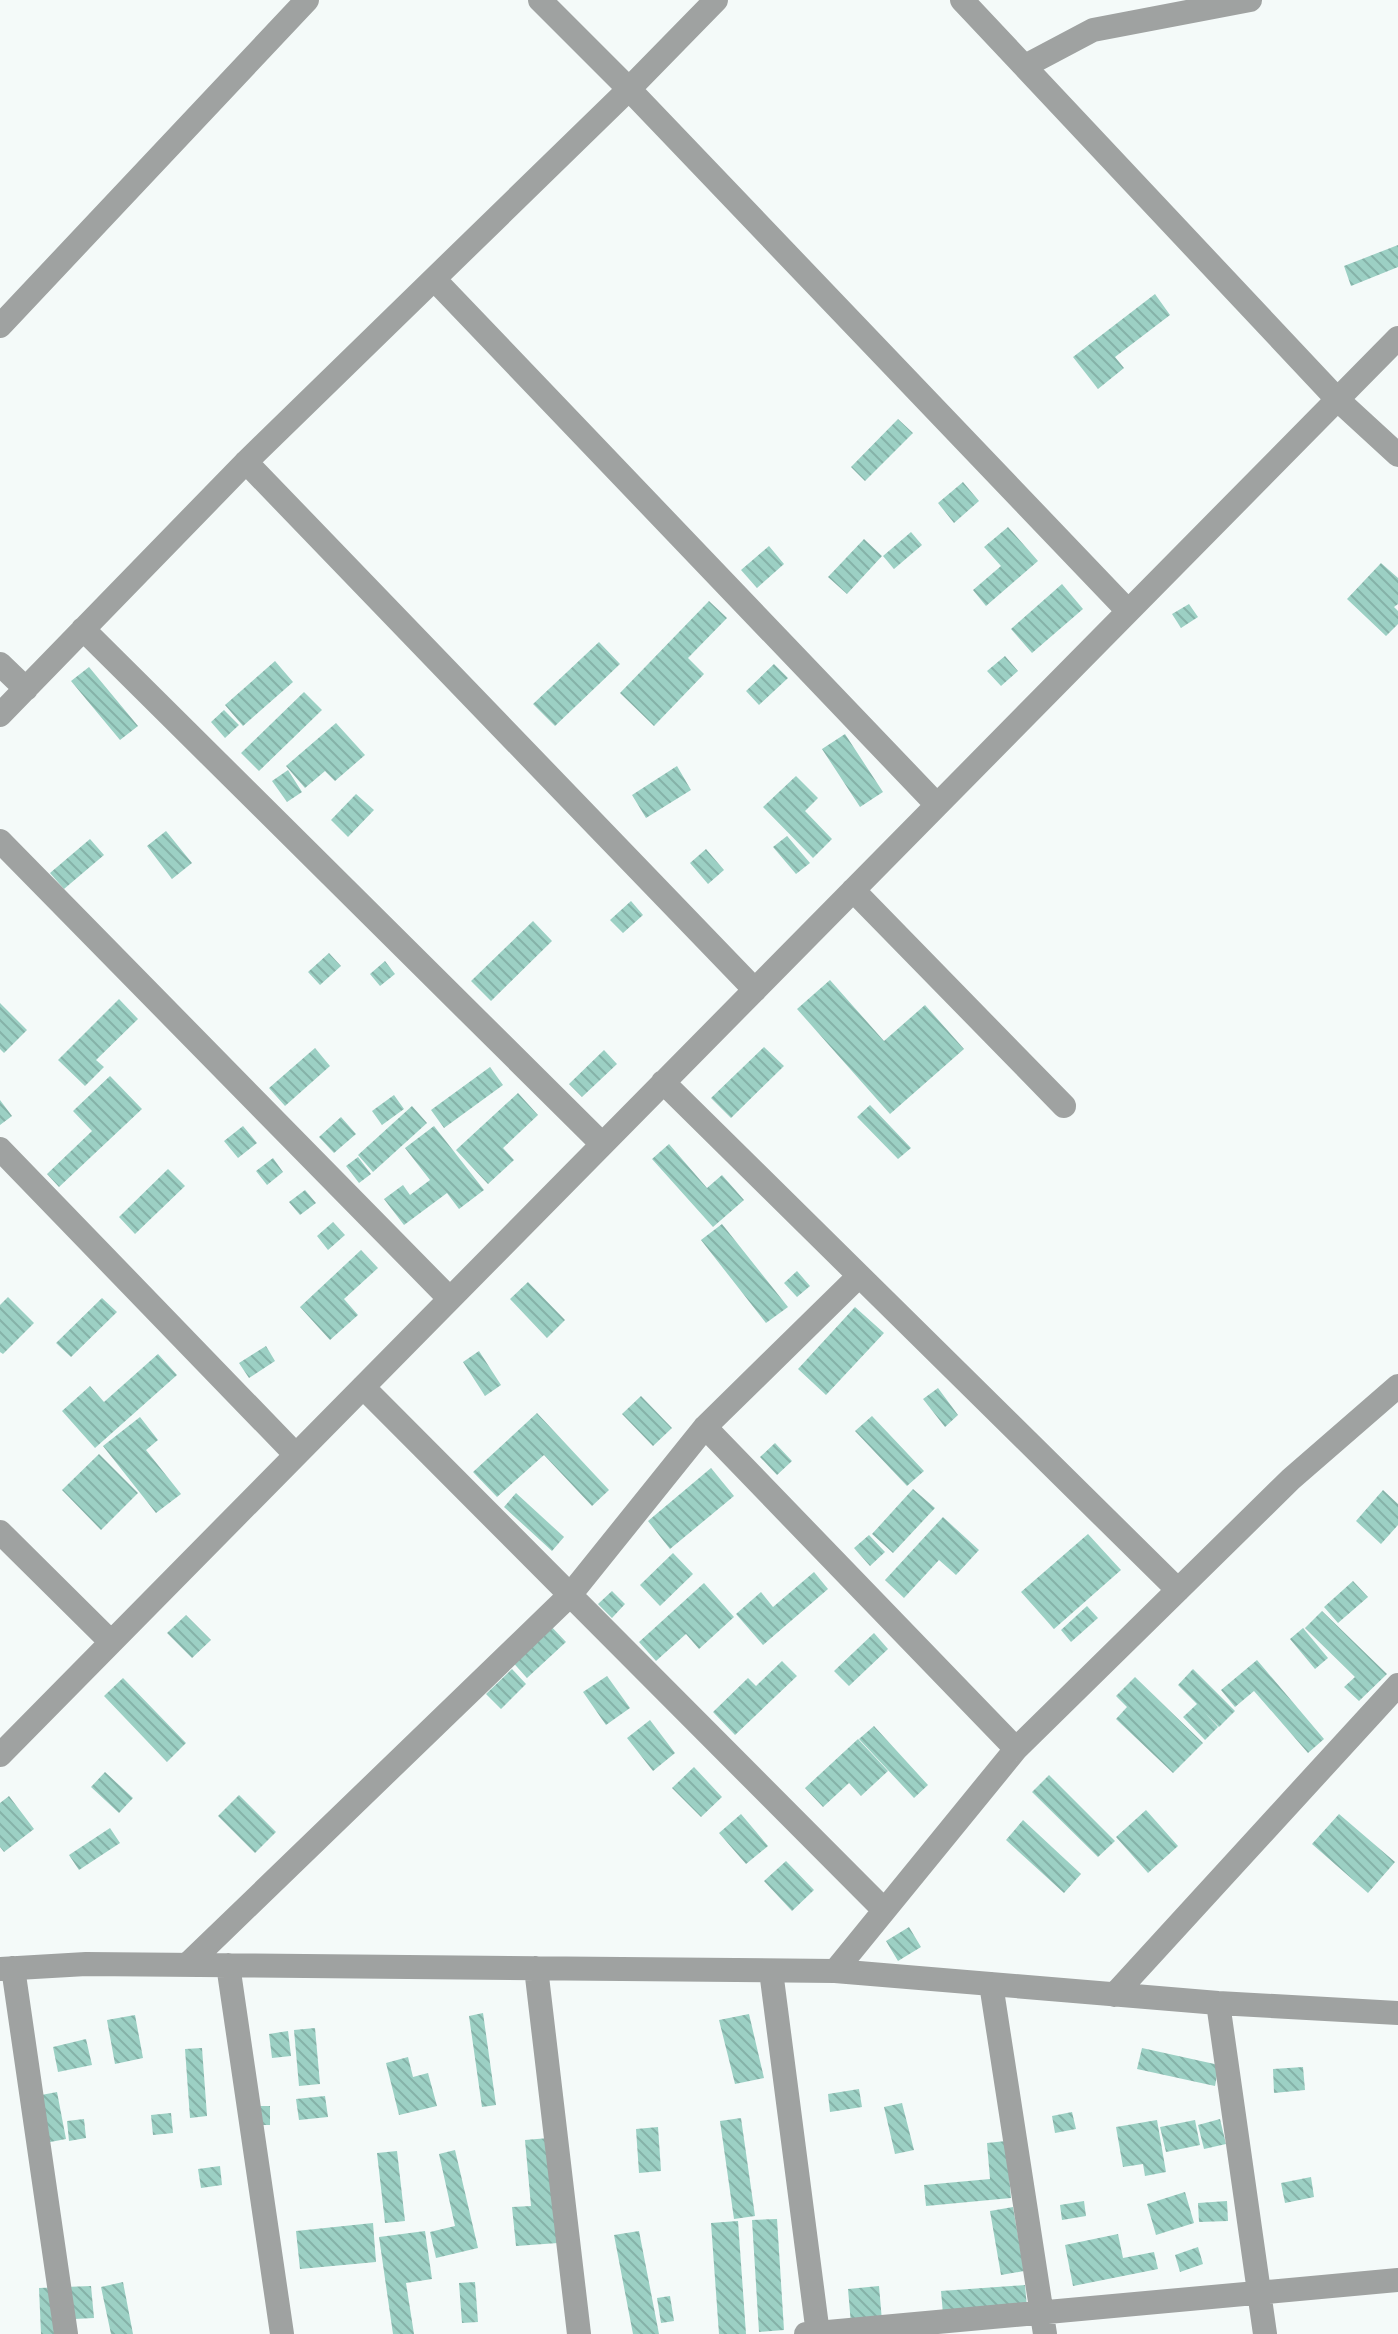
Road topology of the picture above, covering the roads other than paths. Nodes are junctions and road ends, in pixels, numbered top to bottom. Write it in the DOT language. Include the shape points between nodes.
graph roads {
  1 [pos="307,0"];
  2 [pos="540,0"];
  3 [pos="716,0"];
  4 [pos="962,0"];
  5 [pos="1250,0"];
  6 [pos="1025,66"];
  7 [pos="629,89"];
  8 [pos="434,279"];
  9 [pos="0,326"];
  10 [pos="1398,338"];
  11 [pos="1337,399"];
  12 [pos="1398,455"];
  13 [pos="246,462"];
  14 [pos="1128,611"];
  15 [pos="83,629"];
  16 [pos="0,664"];
  17 [pos="26,689"];
  18 [pos="0,715"];
  19 [pos="937,805"];
  20 [pos="0,841"];
  21 [pos="853,890"];
  22 [pos="755,990"];
  23 [pos="663,1082"];
  24 [pos="1064,1106"];
  25 [pos="602,1144"];
  26 [pos="0,1149"];
  27 [pos="859,1276"];
  28 [pos="450,1299"];
  29 [pos="1398,1386"];
  30 [pos="363,1387"];
  31 [pos="705,1427"];
  32 [pos="296,1455"];
  33 [pos="0,1532"];
  34 [pos="1178,1590"];
  35 [pos="570,1595"];
  36 [pos="111,1642"];
  37 [pos="1398,1685"];
  38 [pos="1016,1749"];
  39 [pos="0,1755"];
  40 [pos="884,1910"];
  41 [pos="188,1964"];
  42 [pos="228,1965"];
  43 [pos="536,1968"];
  44 [pos="7,1969"];
  45 [pos="771,1971"];
  46 [pos="835,1971"];
  47 [pos="991,1984"];
  48 [pos="1114,1995"];
  49 [pos="1218,2003"];
  50 [pos="1398,2013"];
  51 [pos="1398,2280"];
  52 [pos="1259,2293"];
  53 [pos="1043,2323"];
  54 [pos="66,2334"];
  55 [pos="282,2334"];
  56 [pos="579,2334"];
  57 [pos="814,2334"];
  58 [pos="1265,2334"];
  1 -- 9 [label="street"];
  2 -- 7 [label="street"];
  3 -- 7 [label="street"];
  4 -- 6 [label="street"];
  5 -- 6 [label="street" via="1093,30"];
  6 -- 11 [label="street"];
  7 -- 8 [label="street"];
  7 -- 14 [label="street"];
  8 -- 13 [label="street"];
  8 -- 19 [label="street"];
  10 -- 11 [label="street"];
  11 -- 12 [label="street"];
  11 -- 14 [label="street"];
  13 -- 15 [label="street"];
  13 -- 22 [label="street"];
  14 -- 19 [label="street"];
  15 -- 17 [label="street"];
  15 -- 25 [label="street"];
  16 -- 17 [label="street"];
  17 -- 18 [label="street"];
  19 -- 21 [label="street"];
  20 -- 28 [label="street"];
  21 -- 22 [label="street"];
  21 -- 24 [label="street"];
  22 -- 23 [label="street"];
  23 -- 25 [label="street"];
  23 -- 27 [label="street"];
  25 -- 28 [label="street"];
  26 -- 32 [label="street"];
  27 -- 31 [label="street"];
  27 -- 34 [label="street"];
  28 -- 30 [label="street"];
  29 -- 34 [label="street" via="1291,1479"];
  30 -- 32 [label="street"];
  30 -- 35 [label="street"];
  31 -- 35 [label="street"];
  31 -- 38 [label="street"];
  32 -- 36 [label="street"];
  33 -- 36 [label="street"];
  34 -- 38 [label="street"];
  35 -- 40 [label="street"];
  35 -- 41 [label="street"];
  36 -- 39 [label="street"];
  37 -- 48 [label="street"];
  38 -- 40 [label="street"];
  40 -- 46 [label="street"];
  41 -- 42 [label="street"];
  41 -- 44 [label="street"];
  42 -- 43 [label="street"];
  42 -- 55 [label="street"];
  43 -- 45 [label="street"];
  43 -- 56 [label="street"];
  44 -- 54 [label="street"];
  45 -- 46 [label="street"];
  45 -- 57 [label="street"];
  46 -- 47 [label="street"];
  47 -- 48 [label="street"];
  47 -- 53 [label="street"];
  48 -- 49 [label="street"];
  49 -- 50 [label="street"];
  49 -- 52 [label="street"];
  51 -- 52 [label="street"];
  52 -- 53 [label="street"];
  52 -- 58 [label="street"];
  53 -- 57 [label="street"];
}
